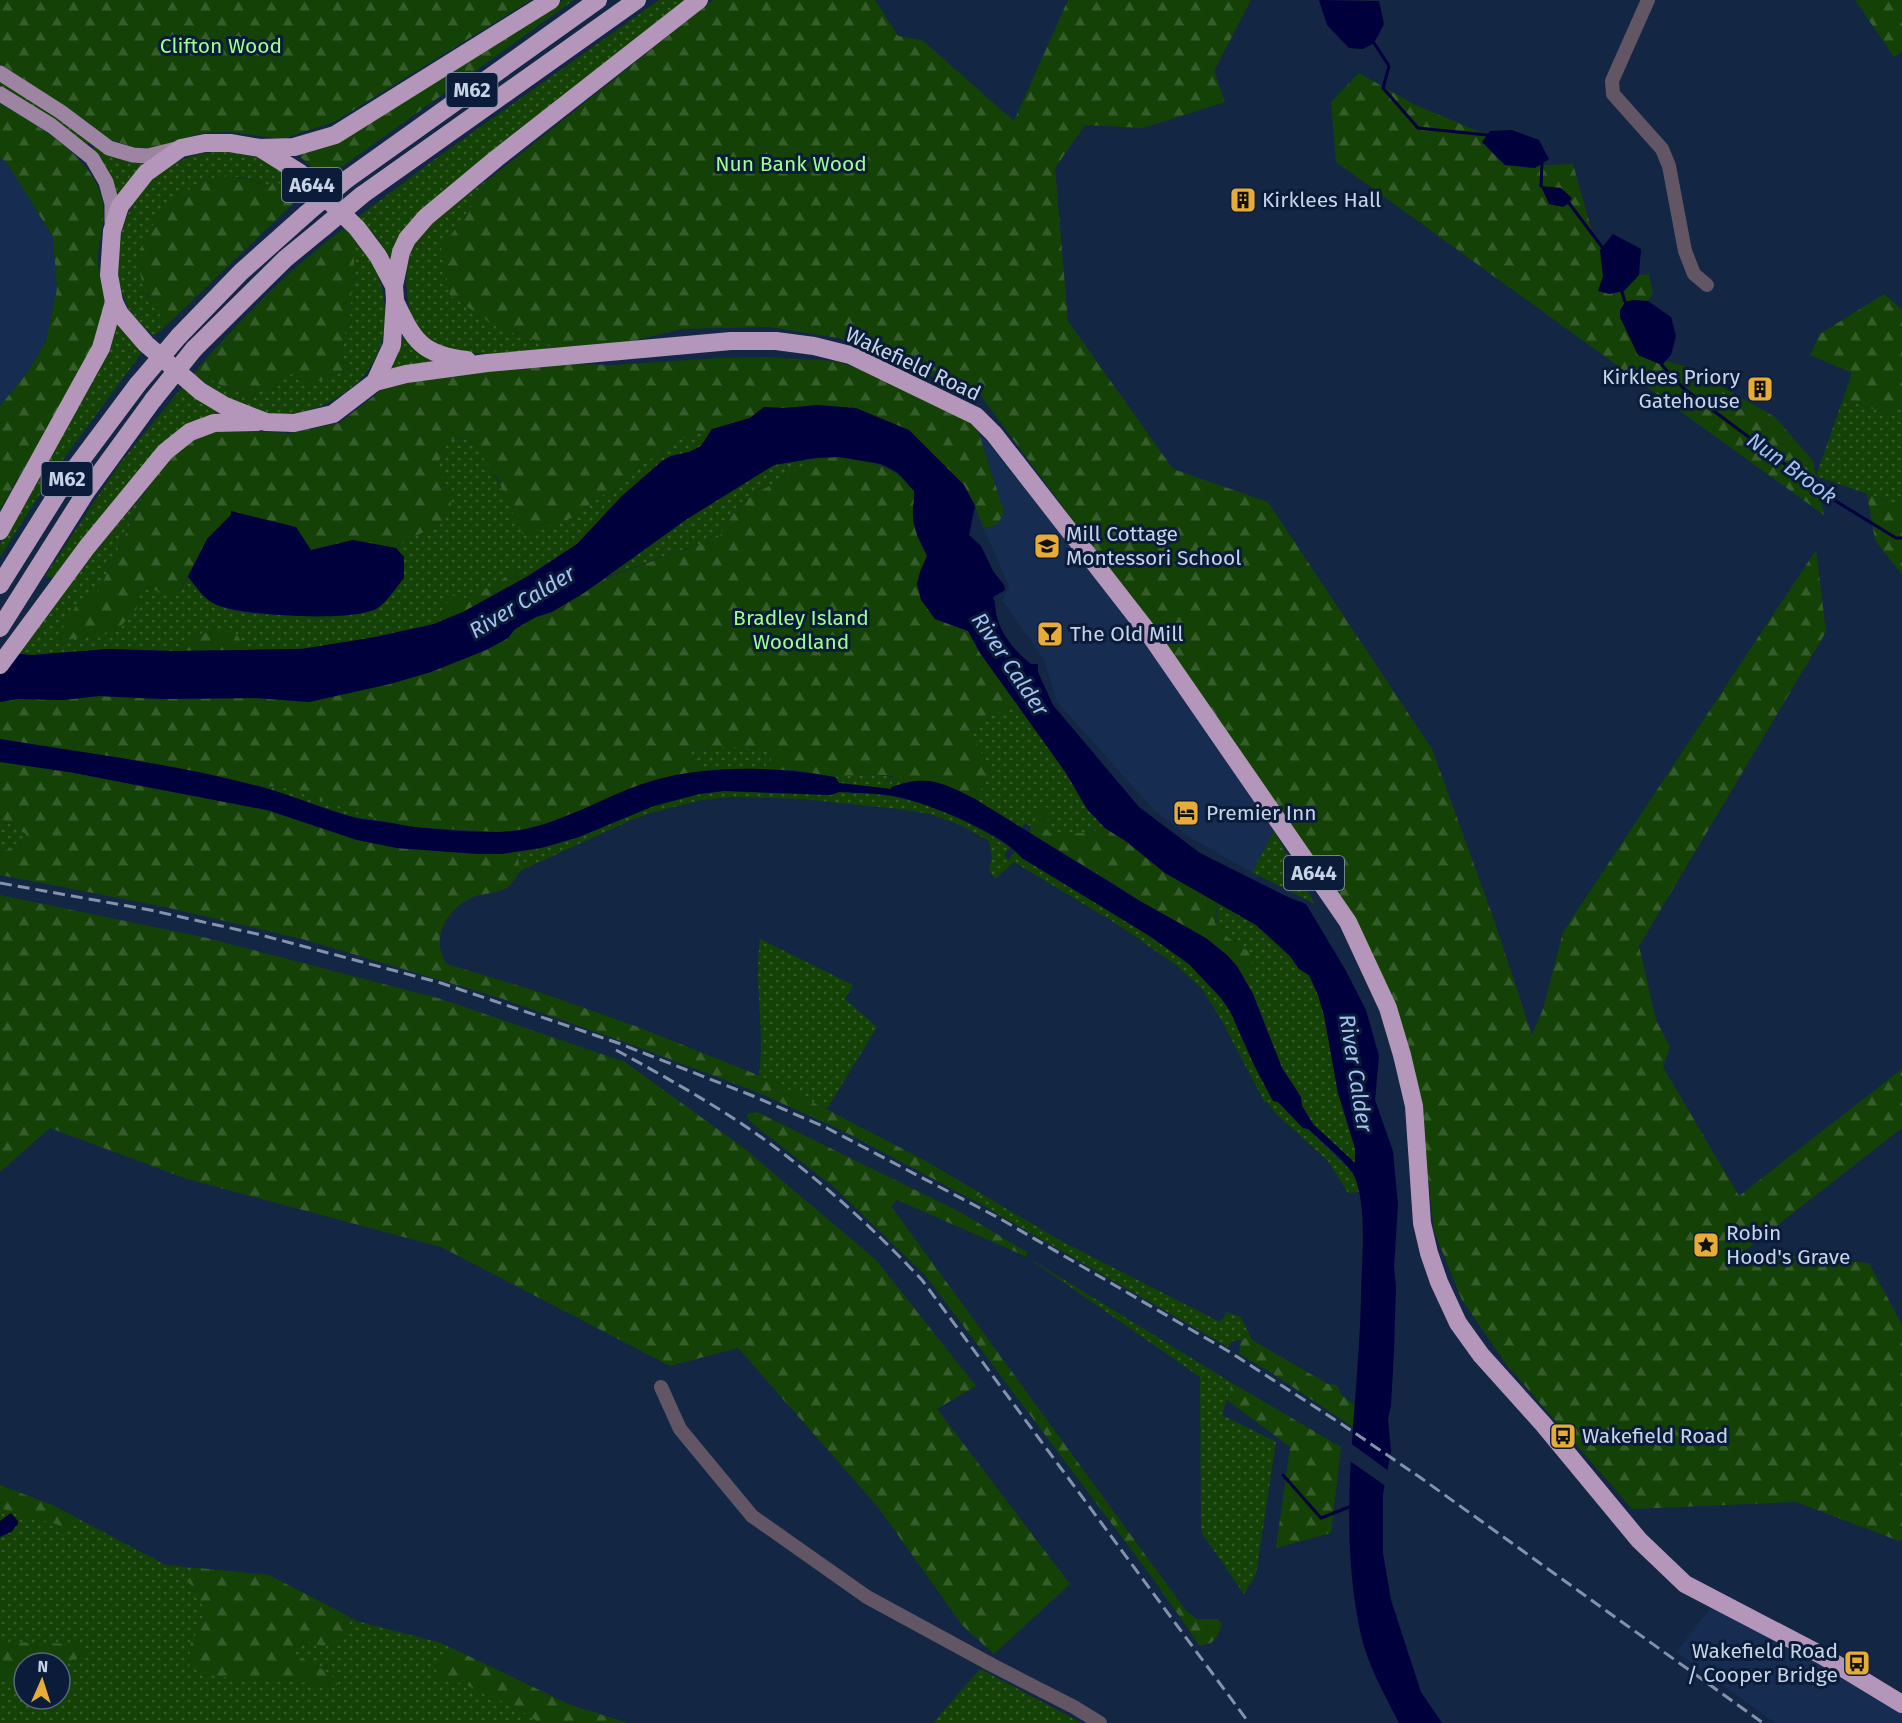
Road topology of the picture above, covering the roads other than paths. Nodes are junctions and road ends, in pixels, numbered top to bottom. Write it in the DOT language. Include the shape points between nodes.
graph roads {
  1 [pos="551,0"];
  2 [pos="598,0"];
  3 [pos="637,0"];
  4 [pos="699,0"];
  5 [pos="1648,0"];
  6 [pos="0,73"];
  7 [pos="0,94"];
  8 [pos="181,148"];
  9 [pos="260,148"];
  10 [pos="112,231"];
  11 [pos="1707,285"];
  12 [pos="394,293"];
  13 [pos="114,302"];
  14 [pos="486,363"];
  15 [pos="375,382"];
  16 [pos="266,422"];
  17 [pos="0,531"];
  18 [pos="2,582"];
  19 [pos="0,628"];
  20 [pos="0,665"];
  21 [pos="661,1387"];
  22 [pos="1902,1704"];
  23 [pos="1100,1723"];
  1 -- 9 [label="highway" via="335,135 294,147"];
  2 -- 18 [label="highway, M62, bridge" via="346,180 241,272 138,384 64,483"];
  3 -- 19 [label="highway, M62, bridge" via="362,195 285,259 194,349 153,400 86,492"];
  4 -- 12 [label="highway" via="426,217 400,252"];
  5 -- 11 [label="street" via="1612,81 1613,94 1662,149 1669,166 1685,251 1694,274"];
  6 -- 8 [label="main road, A644" via="109,148 148,156"];
  7 -- 10 [label="main road, A644" via="52,126 92,158 106,182 112,204"];
  8 -- 9 [label="highway, A644" via="205,143"];
  8 -- 10 [label="highway, A644" via="139,180 120,206"];
  9 -- 12 [label="highway, A644" via="300,173 357,228 378,256"];
  10 -- 13 [label="highway, A644" via="109,274"];
  12 -- 14 [label="highway, Wakefield Road / A644" via="409,331 423,346 441,356"];
  12 -- 15 [label="highway, A644" via="392,345"];
  13 -- 16 [label="highway, A644" via="146,344 200,392"];
  13 -- 17 [label="highway" via="101,348"];
  14 -- 15 [label="highway, Wakefield Road / A644"];
  14 -- 22 [label="highway, Wakefield Road / A644" via="731,341 795,343 850,356 976,416 1145,628 1348,922 1388,1008 1414,1106 1422,1223 1439,1282 1458,1323 1639,1540 1685,1584 1823,1656"];
  15 -- 16 [label="highway, A644" via="333,414 294,423"];
  16 -- 20 [label="highway" via="214,423 190,432 165,452"];
  21 -- 23 [label="street" via="680,1428 752,1516 867,1597"];
}
